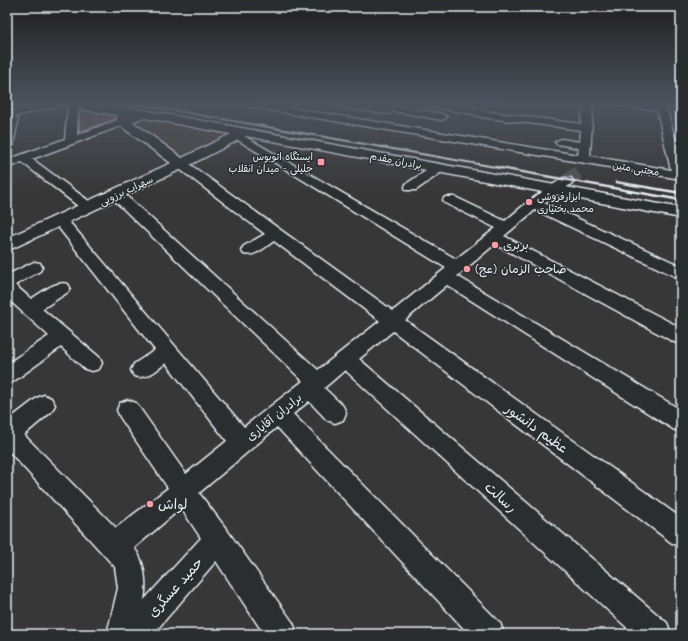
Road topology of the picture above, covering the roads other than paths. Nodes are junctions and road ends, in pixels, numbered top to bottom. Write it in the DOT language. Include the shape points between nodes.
graph roads {
  1 [pos="8,133"];
  2 [pos="72,133"];
  3 [pos="89,133"];
  4 [pos="139,133"];
  5 [pos="242,133"];
  6 [pos="424,133"];
  7 [pos="474,133"];
  8 [pos="553,133"];
  9 [pos="576,133"];
  10 [pos="586,133"];
  11 [pos="669,133"];
  12 [pos="586,137"];
  13 [pos="71,139"];
  14 [pos="473,141"];
  15 [pos="561,142"];
  16 [pos="7,146"];
  17 [pos="24,158"];
  18 [pos="583,162"];
  19 [pos="7,164"];
  20 [pos="181,164"];
  21 [pos="440,168"];
  22 [pos="298,172"];
  23 [pos="680,175"];
  24 [pos="285,179"];
  25 [pos="559,186"];
  26 [pos="411,187"];
  27 [pos="116,194"];
  28 [pos="450,200"];
  29 [pos="534,204"];
  30 [pos="88,207"];
  31 [pos="681,208"];
  32 [pos="681,213"];
  33 [pos="60,220"];
  34 [pos="500,232"];
  35 [pos="274,234"];
  36 [pos="7,245"];
  37 [pos="249,250"];
  38 [pos="34,267"];
  39 [pos="452,272"];
  40 [pos="681,273"];
  41 [pos="7,282"];
  42 [pos="57,284"];
  43 [pos="7,288"];
  44 [pos="25,304"];
  45 [pos="392,321"];
  46 [pos="61,337"];
  47 [pos="681,337"];
  48 [pos="168,351"];
  49 [pos="346,359"];
  50 [pos="92,363"];
  51 [pos="141,370"];
  52 [pos="7,375"];
  53 [pos="313,385"];
  54 [pos="44,405"];
  55 [pos="128,410"];
  56 [pos="335,413"];
  57 [pos="278,414"];
  58 [pos="681,422"];
  59 [pos="8,434"];
  60 [pos="242,442"];
  61 [pos="184,490"];
  62 [pos="681,534"];
  63 [pos="218,539"];
  64 [pos="115,546"];
  65 [pos="122,634"];
  66 [pos="133,634"];
  67 [pos="282,634"];
  68 [pos="489,634"];
  69 [pos="656,634"];
  1 -- 16 [label="street"];
  2 -- 13 [label="street"];
  3 -- 13 [label="street"];
  4 -- 20 [label="main road"];
  5 -- 20 [label="main road, سهراب برزویی"];
  5 -- 21 [label="main road, برادران مقدم"];
  5 -- 22 [label="street" via="260,155"];
  5 -- 25 [label="main road, برادران مقدم"];
  6 -- 14 [label="street, مجتبی متین"];
  7 -- 14 [label="street"];
  8 -- 12 [label="street"];
  9 -- 12 [label="street"];
  10 -- 12 [label="street"];
  11 -- 23 [label="street"];
  12 -- 15 [label="street"];
  12 -- 18 [label="street"];
  13 -- 17 [label="street"];
  14 -- 18 [label="street, مجتبی متین"];
  17 -- 19 [label="street"];
  17 -- 30 [label="street"];
  18 -- 23 [label="street, مجتبی متین"];
  20 -- 27 [label="main road, سهراب برزویی"];
  20 -- 35 [label="street, عظیم دانشور"];
  21 -- 25 [label="main road, برادران مقدم"];
  21 -- 26 [label="street"];
  22 -- 24 [label="street"];
  22 -- 39 [label="street"];
  25 -- 29 [label="street, برادران آقایاری"];
  25 -- 31 [label="main road, برادران مقدم"];
  25 -- 32 [label="main road, برادران مقدم"];
  27 -- 30 [label="main road, سهراب برزویی"];
  27 -- 53 [label="street"];
  28 -- 34 [label="street"];
  29 -- 34 [label="street, برادران آقایاری"];
  29 -- 40 [label="street"];
  30 -- 33 [label="main road, سهراب برزویی"];
  33 -- 36 [label="main road, سهراب برزویی"];
  33 -- 48 [label="street"];
  34 -- 39 [label="street, برادران آقایاری"];
  34 -- 47 [label="street"];
  35 -- 37 [label="street"];
  35 -- 45 [label="street, عظیم دانشور"];
  38 -- 41 [label="street"];
  39 -- 45 [label="street, برادران آقایاری"];
  39 -- 58 [label="street"];
  42 -- 44 [label="street"];
  43 -- 44 [label="street"];
  44 -- 46 [label="street"];
  45 -- 49 [label="street, برادران آقایاری"];
  45 -- 62 [label="street, عظیم دانشور"];
  46 -- 50 [label="street"];
  46 -- 52 [label="street"];
  48 -- 51 [label="street"];
  48 -- 60 [label="street"];
  49 -- 53 [label="street, برادران آقایاری"];
  49 -- 69 [label="street, رسالت"];
  53 -- 56 [label="street"];
  53 -- 57 [label="street, برادران آقایاری"];
  54 -- 59 [label="street"];
  55 -- 61 [label="street"];
  57 -- 60 [label="street, برادران آقایاری"];
  57 -- 68 [label="street"];
  59 -- 64 [label="street"];
  60 -- 61 [label="street, برادران آقایاری"];
  61 -- 63 [label="street"];
  61 -- 64 [label="street, برادران آقایاری"];
  63 -- 66 [label="street, حمید عسگری"];
  63 -- 67 [label="street"];
  64 -- 65 [label="street, حمید عسگری" via="128,562 132,588"];
}
